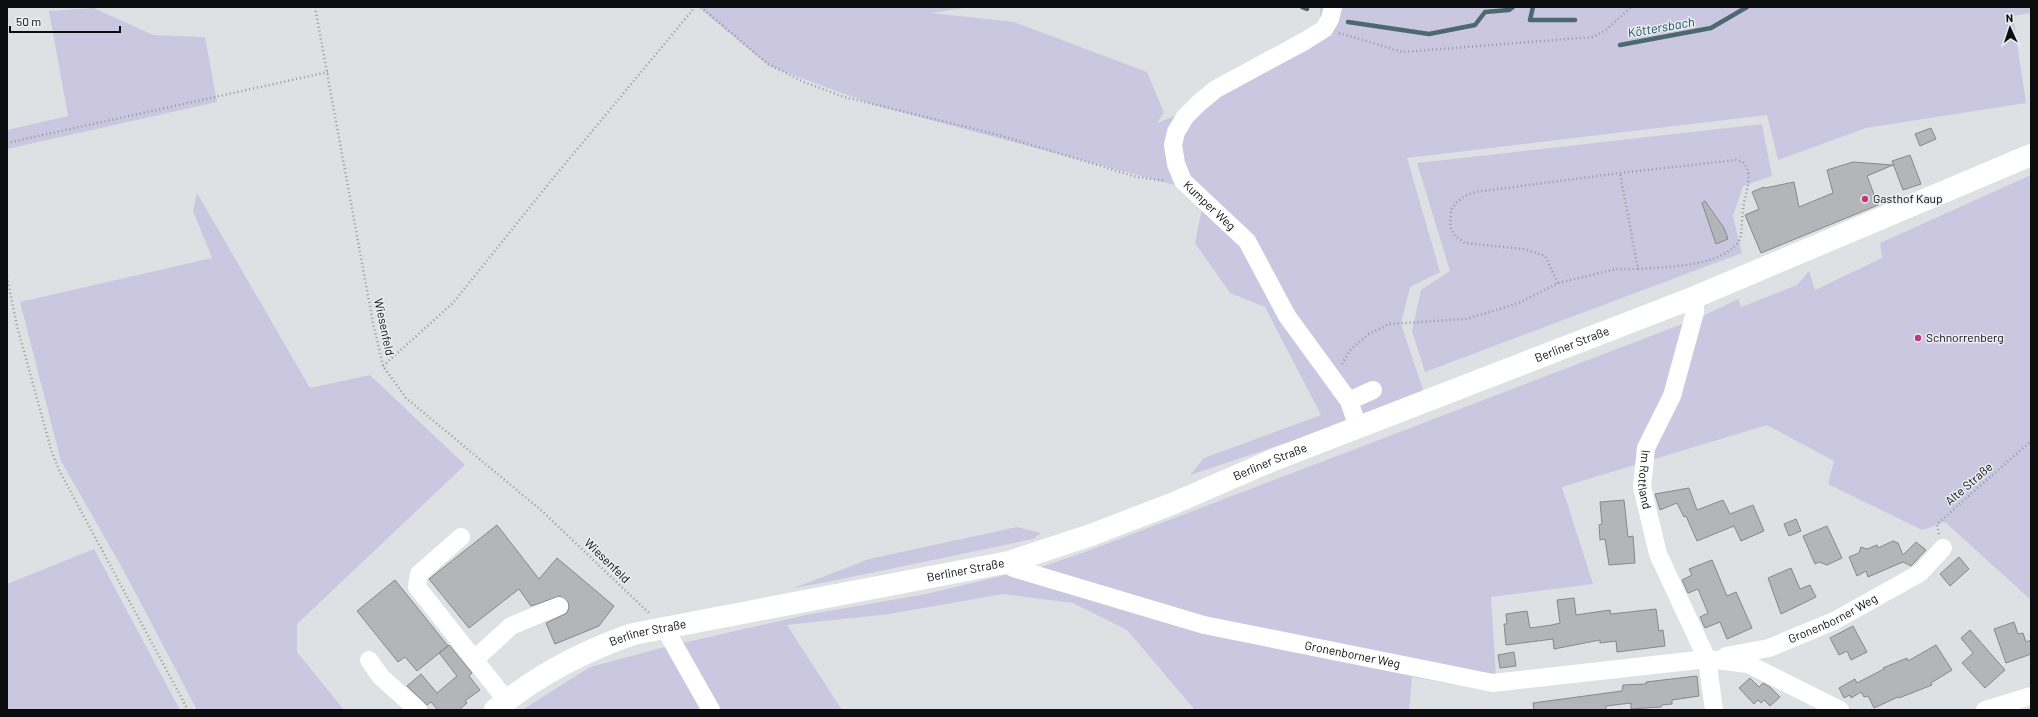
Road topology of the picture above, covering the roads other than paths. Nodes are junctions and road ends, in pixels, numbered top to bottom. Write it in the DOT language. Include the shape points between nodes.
graph roads {
  1 [pos="1333,7"];
  2 [pos="2031,155"];
  3 [pos="1694,297"];
  4 [pos="1373,390"];
  5 [pos="1349,400"];
  6 [pos="1358,427"];
  7 [pos="461,537"];
  8 [pos="1943,548"];
  9 [pos="1009,562"];
  10 [pos="559,606"];
  11 [pos="664,627"];
  12 [pos="1707,659"];
  13 [pos="369,660"];
  14 [pos="474,660"];
  15 [pos="2031,696"];
  16 [pos="501,705"];
  17 [pos="418,710"];
  18 [pos="711,710"];
  19 [pos="1714,710"];
  20 [pos="1840,710"];
  21 [pos="1985,710"];
  1 -- 5 [label="street, Kumper Weg" via="1324,29 1216,89 1184,117 1173,145 1176,164 1183,181 1247,241 1287,316"];
  2 -- 3 [label="main road, Berliner Straße"];
  3 -- 6 [label="main road, Berliner Straße"];
  3 -- 12 [label="street, Im Rottland" via="1696,312 1672,396 1646,448 1642,487 1658,554"];
  4 -- 5 [label="street"];
  5 -- 6 [label="street, Kumper Weg"];
  6 -- 9 [label="main road, Berliner Straße" via="1091,535"];
  7 -- 14 [label="street" via="419,574 417,587"];
  8 -- 12 [label="street, Gronenborner Weg" via="1920,574 1834,622 1768,648"];
  9 -- 11 [label="main road, Berliner Straße"];
  9 -- 12 [label="street, Gronenborner Weg" via="1013,568 1204,624 1493,683"];
  10 -- 14 [label="street" via="511,626"];
  11 -- 16 [label="main road, Berliner Straße" via="604,644 558,667"];
  11 -- 18 [label="street"];
  12 -- 19 [label="street"];
  12 -- 20 [label="street, Gronenborner Weg" via="1748,664"];
  13 -- 17 [label="street" via="382,677"];
  14 -- 16 [label="street"];
  15 -- 21 [label="street"];
}
